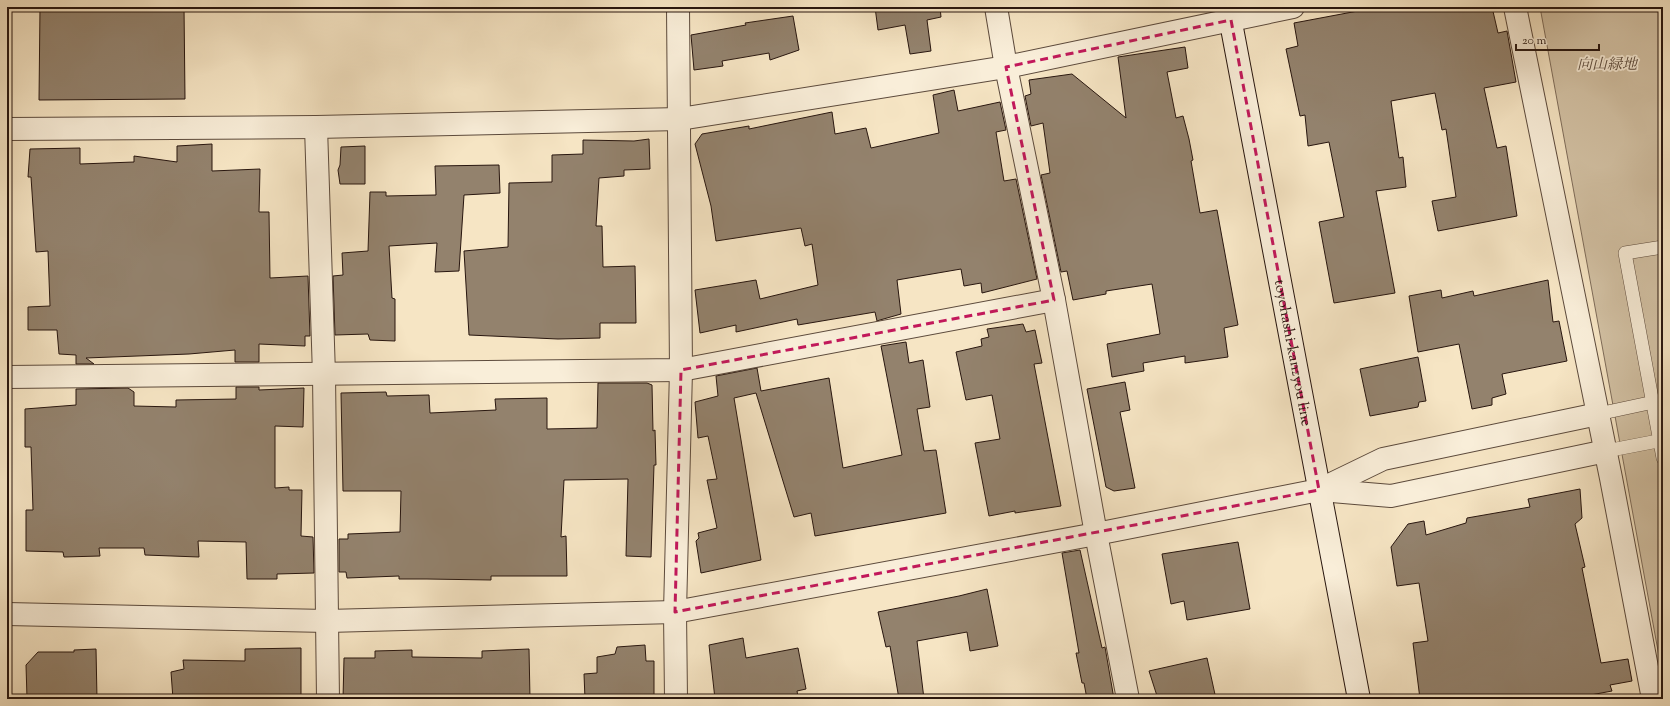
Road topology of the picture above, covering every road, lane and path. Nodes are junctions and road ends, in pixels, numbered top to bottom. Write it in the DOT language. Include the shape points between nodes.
graph roads {
  1 [pos="678,7"];
  2 [pos="996,7"];
  3 [pos="1293,7"];
  4 [pos="1515,7"];
  5 [pos="1229,14"];
  6 [pos="1006,67"];
  7 [pos="680,119"];
  8 [pos="316,127"];
  9 [pos="7,129"];
  10 [pos="1663,248"];
  11 [pos="1054,300"];
  12 [pos="681,370"];
  13 [pos="324,375"];
  14 [pos="7,377"];
  15 [pos="1658,401"];
  16 [pos="1598,414"];
  17 [pos="1661,440"];
  18 [pos="1606,451"];
  19 [pos="1663,458"];
  20 [pos="1319,490"];
  21 [pos="1096,534"];
  22 [pos="675,612"];
  23 [pos="7,614"];
  24 [pos="327,621"];
  25 [pos="328,699"];
  26 [pos="676,699"];
  27 [pos="1128,699"];
  28 [pos="1359,699"];
  29 [pos="1652,699"];
  1 -- 7 [label="street"];
  2 -- 6 [label="street"];
  3 -- 5 [label="street"];
  4 -- 16 [label="street"];
  5 -- 6 [label="street"];
  5 -- 20 [label="street, toyohashi-kanzyou line"];
  6 -- 7 [label="street"];
  6 -- 11 [label="street"];
  7 -- 8 [label="street"];
  7 -- 12 [label="street"];
  8 -- 9 [label="street"];
  8 -- 13 [label="street"];
  10 -- 15 [label="lane" via="1625,253"];
  11 -- 12 [label="street"];
  11 -- 21 [label="street"];
  12 -- 13 [label="street"];
  12 -- 22 [label="street"];
  13 -- 14 [label="street"];
  13 -- 24 [label="street"];
  15 -- 16 [label="lane"];
  15 -- 17 [label="lane"];
  16 -- 18 [label="street"];
  16 -- 20 [label="street" via="1383,459"];
  17 -- 18 [label="lane"];
  17 -- 19 [label="lane"];
  18 -- 20 [label="street" via="1391,496"];
  18 -- 29 [label="street"];
  20 -- 21 [label="street"];
  20 -- 28 [label="street, toyohashi-kanzyou line"];
  21 -- 22 [label="street"];
  21 -- 27 [label="street"];
  22 -- 24 [label="street"];
  22 -- 26 [label="street"];
  23 -- 24 [label="street"];
  24 -- 25 [label="street"];
}
